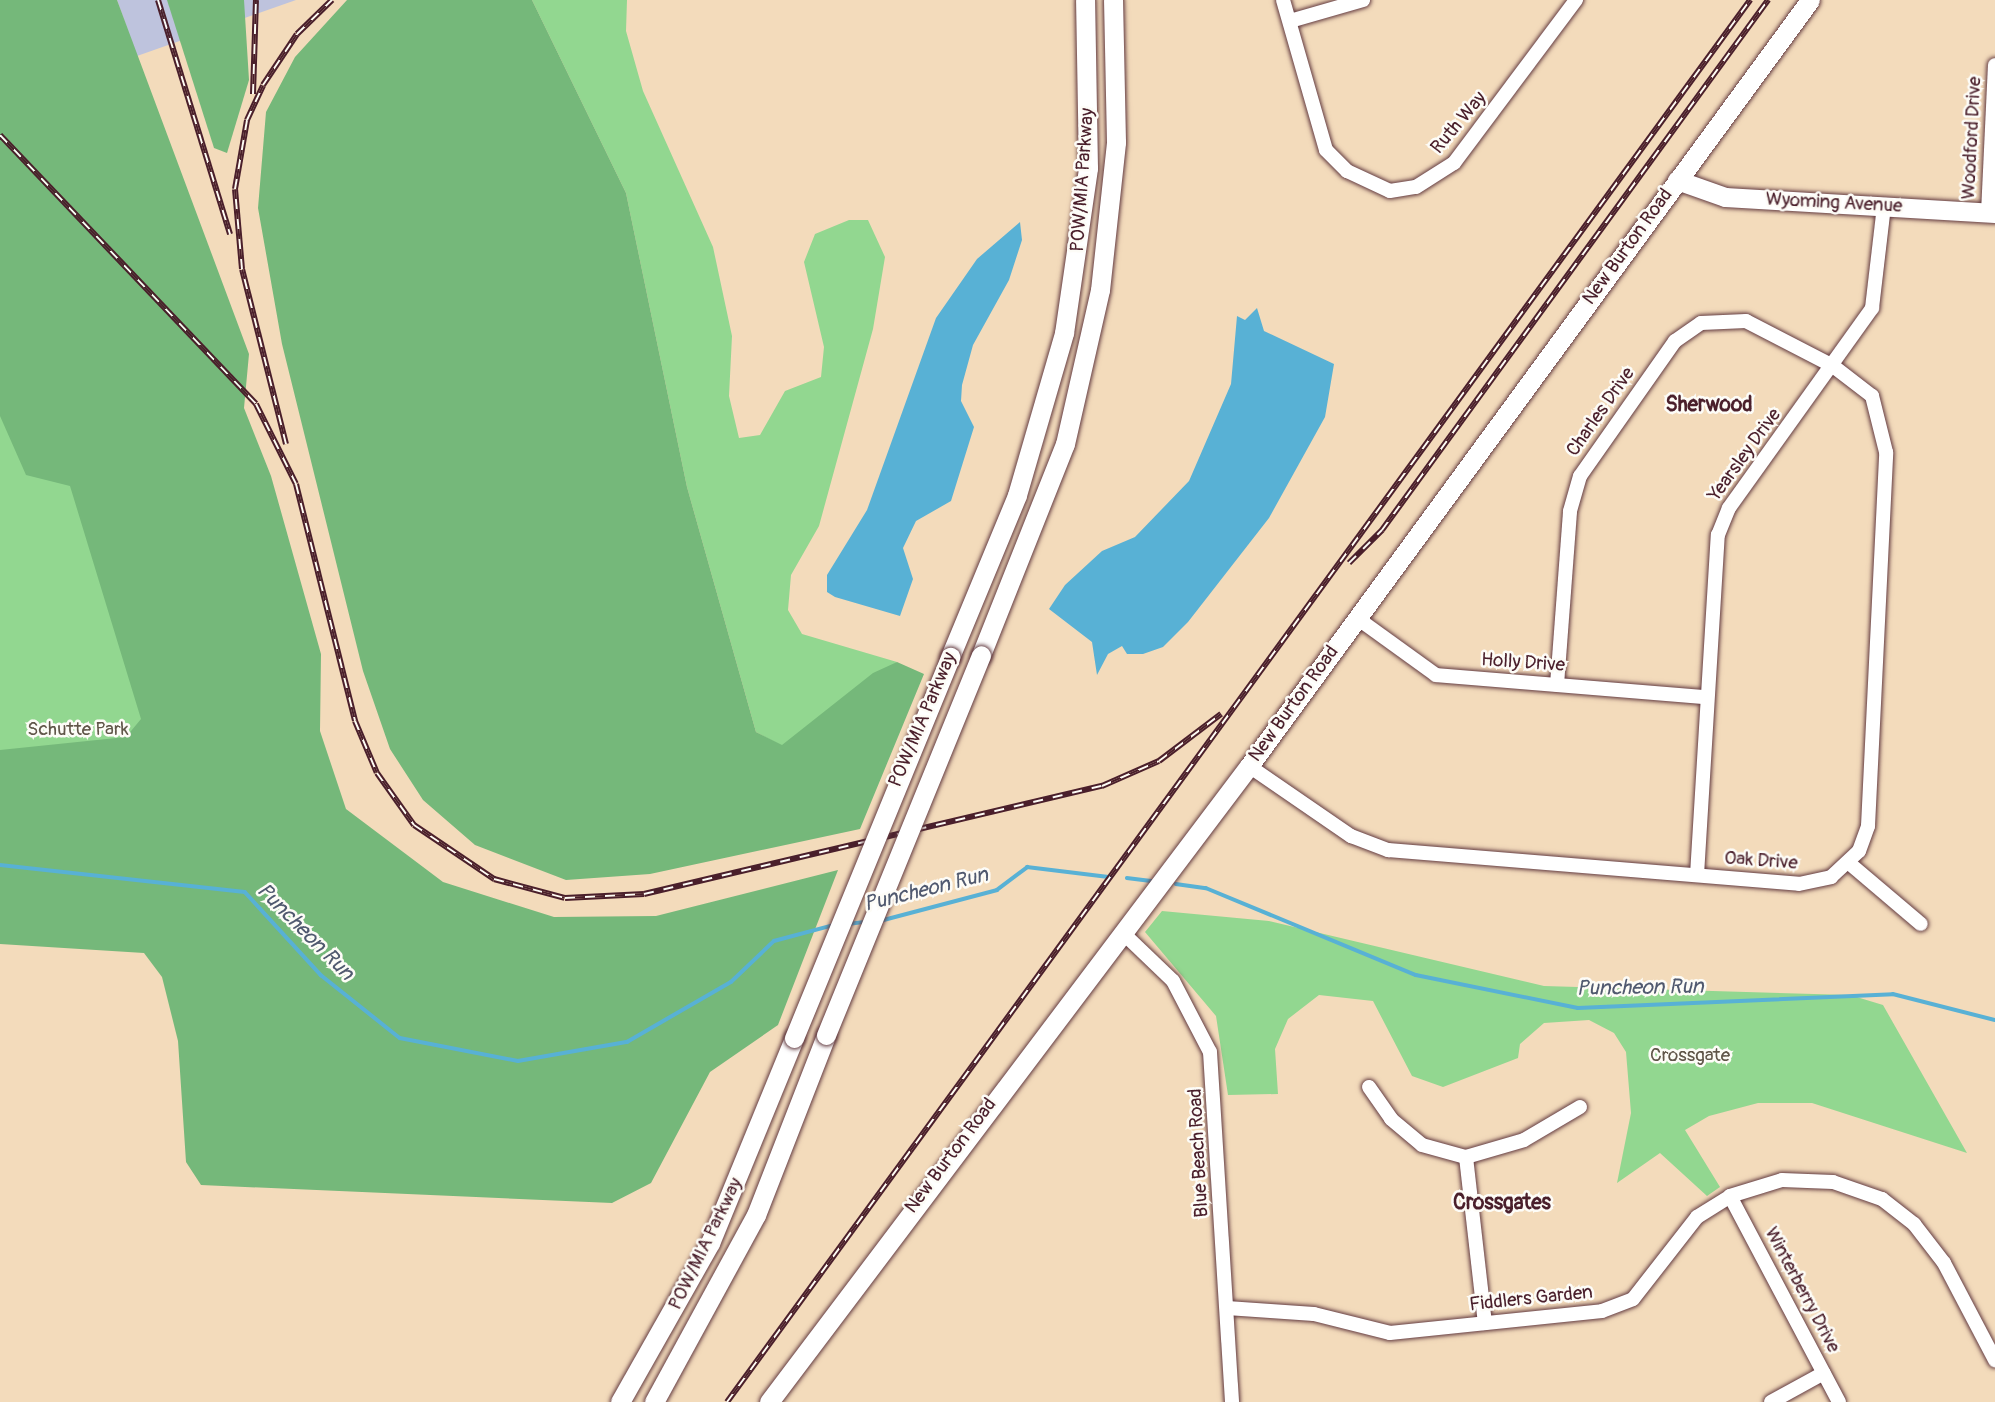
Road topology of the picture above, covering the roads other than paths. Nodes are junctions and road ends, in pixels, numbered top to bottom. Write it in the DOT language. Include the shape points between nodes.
graph roads {
  1 [pos="1085,0"];
  2 [pos="1113,0"];
  3 [pos="1283,0"];
  4 [pos="1363,0"];
  5 [pos="1576,0"];
  6 [pos="1810,0"];
  7 [pos="1290,21"];
  8 [pos="1995,65"];
  9 [pos="1677,180"];
  10 [pos="1884,206"];
  11 [pos="1991,213"];
  12 [pos="1833,366"];
  13 [pos="1357,618"];
  14 [pos="1557,685"];
  15 [pos="1705,697"];
  16 [pos="1249,766"];
  17 [pos="1849,863"];
  18 [pos="1696,875"];
  19 [pos="1921,924"];
  20 [pos="1123,933"];
  21 [pos="1369,1087"];
  22 [pos="1580,1107"];
  23 [pos="1466,1157"];
  24 [pos="1730,1196"];
  25 [pos="1227,1308"];
  26 [pos="1485,1323"];
  27 [pos="1995,1360"];
  28 [pos="1824,1373"];
  29 [pos="620,1402"];
  30 [pos="654,1402"];
  31 [pos="768,1402"];
  32 [pos="1232,1402"];
  33 [pos="1771,1402"];
  34 [pos="1839,1402"];
  1 -- 29 [label="main road, POW/MIA Parkway, bridge" via="1088,168 1064,333 1017,495 710,1243"];
  2 -- 30 [label="main road, POW/MIA Parkway, bridge" via="1116,142 1100,289 1065,444 756,1215"];
  3 -- 7 [label="street, Ruth Way"];
  4 -- 7 [label="street"];
  5 -- 7 [label="street, Ruth Way" via="1454,163 1416,187 1390,191 1348,171 1326,150"];
  6 -- 9 [label="main road, New Burton Road"];
  8 -- 11 [label="street, Woodford Drive"];
  9 -- 10 [label="main road, Wyoming Avenue" via="1725,197"];
  9 -- 13 [label="main road, New Burton Road"];
  10 -- 11 [label="main road, Wyoming Avenue"];
  10 -- 12 [label="street, Yearsley Drive" via="1878,293"];
  12 -- 14 [label="street, Charles Drive" via="1746,321 1701,323 1675,341 1580,476 1570,512"];
  12 -- 15 [label="street, Yearsley Drive" via="1722,520"];
  12 -- 17 [label="street" via="1872,396 1886,452 1868,826"];
  13 -- 14 [label="street, Holly Drive" via="1436,675"];
  13 -- 16 [label="main road, New Burton Road"];
  14 -- 15 [label="street, Holly Drive"];
  15 -- 18 [label="street, Yearsley Drive"];
  16 -- 18 [label="street, Oak Drive" via="1379,848"];
  16 -- 20 [label="main road, New Burton Road"];
  17 -- 18 [label="street, Oak Drive" via="1831,877 1799,884"];
  17 -- 19 [label="street"];
  20 -- 25 [label="street, Blue Beach Road" via="1173,981 1210,1052"];
  20 -- 31 [label="main road, New Burton Road"];
  21 -- 23 [label="street" via="1391,1119 1422,1145"];
  22 -- 23 [label="street" via="1524,1140"];
  23 -- 26 [label="street"];
  24 -- 26 [label="street, Fiddlers Garden" via="1696,1217 1633,1299 1602,1311"];
  24 -- 27 [label="street, Fiddlers Garden" via="1782,1180 1833,1182 1882,1199 1914,1224 1944,1263"];
  24 -- 28 [label="street, Winterberry Drive"];
  25 -- 26 [label="street, Fiddlers Garden" via="1314,1314 1390,1333"];
  25 -- 32 [label="street, Blue Beach Road"];
  28 -- 33 [label="street"];
  28 -- 34 [label="street, Winterberry Drive"];
}
